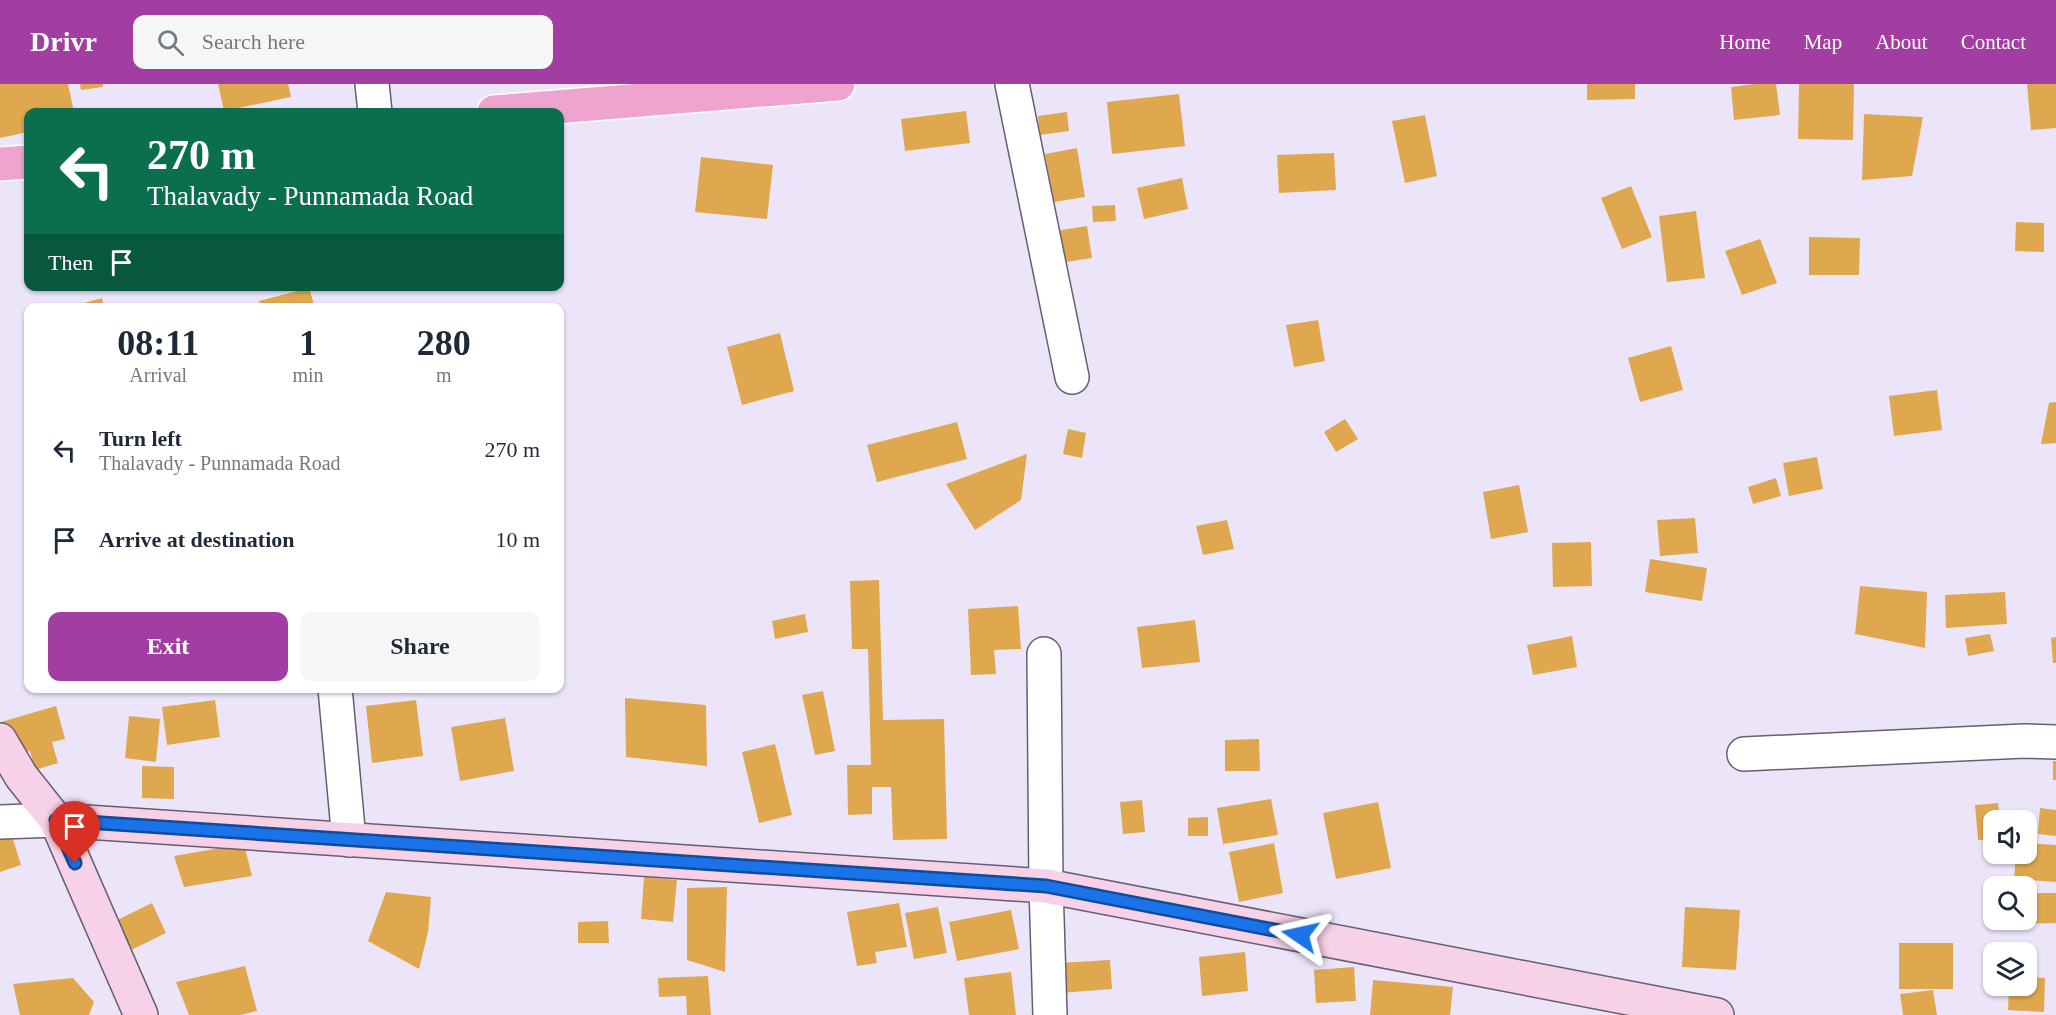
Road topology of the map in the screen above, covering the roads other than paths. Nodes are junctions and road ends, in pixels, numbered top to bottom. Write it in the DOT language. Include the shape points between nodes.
graph roads {
  1 [pos="372,84"];
  2 [pos="838,84"];
  3 [pos="1012,84"];
  4 [pos="375,108"];
  5 [pos="543,108"];
  6 [pos="24,162"];
  7 [pos="0,164"];
  8 [pos="1072,377"];
  9 [pos="1044,654"];
  10 [pos="335,693"];
  11 [pos="0,740"];
  12 [pos="2056,742"];
  13 [pos="1744,754"];
  14 [pos="56,820"];
  15 [pos="0,822"];
  16 [pos="349,840"];
  17 [pos="1046,886"];
  18 [pos="141,1015"];
  19 [pos="1050,1015"];
  20 [pos="1717,1015"];
  1 -- 4 [label="street"];
  2 -- 5 [label="main road"];
  3 -- 8 [label="street"];
  6 -- 7 [label="main road"];
  9 -- 17 [label="street"];
  10 -- 16 [label="street"];
  11 -- 14 [label="main road" via="21,776"];
  12 -- 13 [label="street"];
  14 -- 15 [label="street"];
  14 -- 16 [label="main road"];
  14 -- 18 [label="main road"];
  16 -- 17 [label="main road"];
  17 -- 19 [label="street"];
  17 -- 20 [label="main road"];
}
